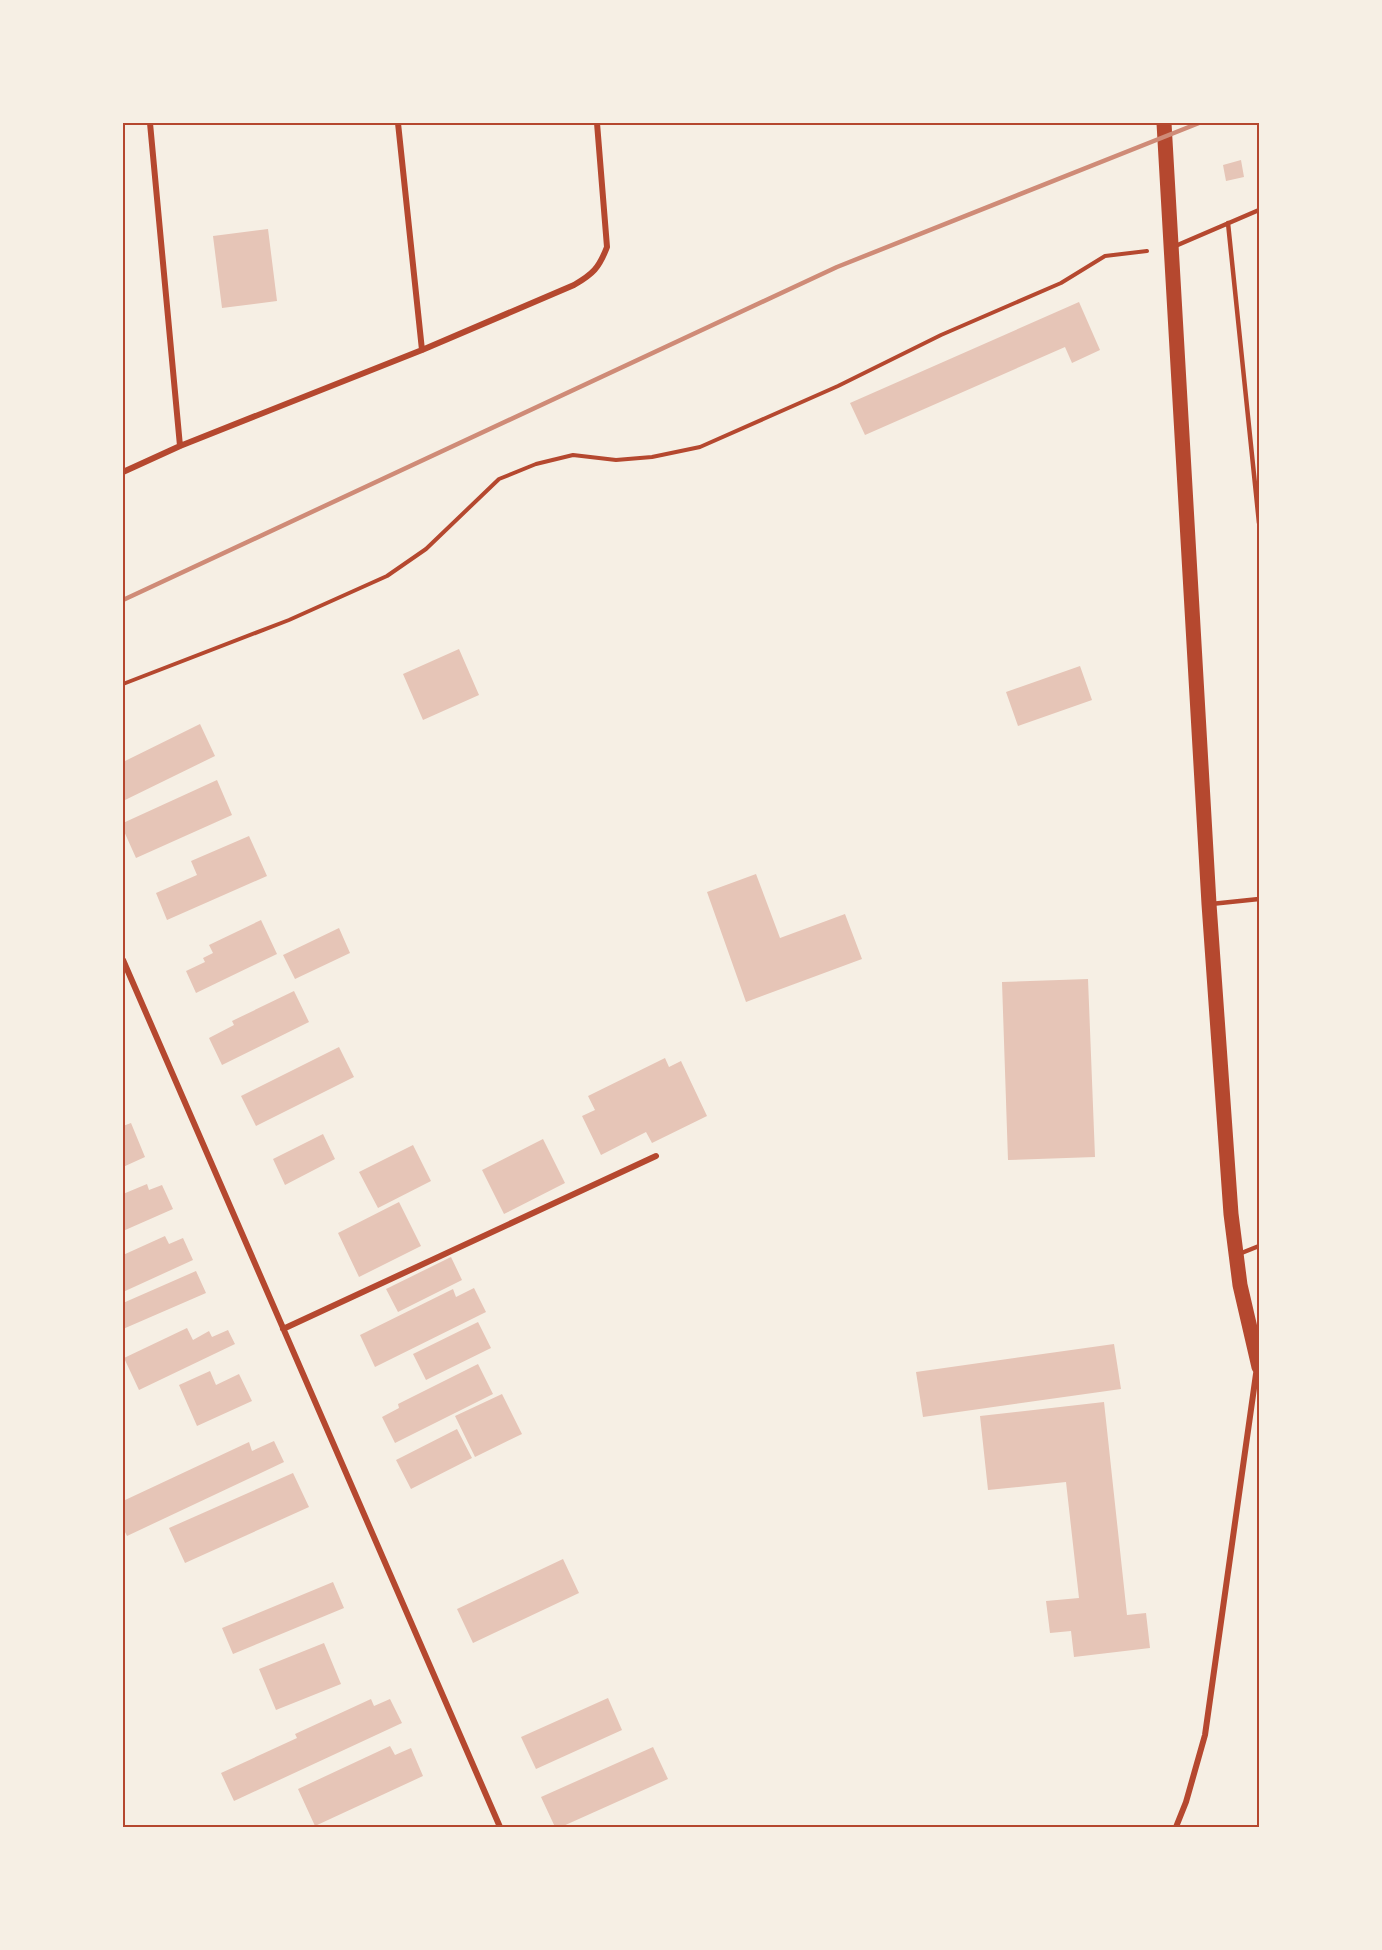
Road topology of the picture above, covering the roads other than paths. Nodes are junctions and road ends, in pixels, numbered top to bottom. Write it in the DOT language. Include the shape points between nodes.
graph roads {
  1 [pos="150,123"];
  2 [pos="398,123"];
  3 [pos="597,123"];
  4 [pos="1164,123"];
  5 [pos="1259,210"];
  6 [pos="1228,224"];
  7 [pos="1171,248"];
  8 [pos="422,350"];
  9 [pos="180,446"];
  10 [pos="123,472"];
  11 [pos="1259,523"];
  12 [pos="1259,898"];
  13 [pos="1209,904"];
  14 [pos="123,960"];
  15 [pos="656,1156"];
  16 [pos="1259,1246"];
  17 [pos="1236,1255"];
  18 [pos="284,1329"];
  19 [pos="1258,1365"];
  20 [pos="500,1827"];
  21 [pos="1176,1827"];
  1 -- 9 [label="street"];
  2 -- 8 [label="street"];
  3 -- 8 [label="street" via="607,230 601,264 574,285"];
  4 -- 7 [label="main road"];
  5 -- 6 [label="lane"];
  6 -- 7 [label="lane"];
  6 -- 11 [label="lane"];
  7 -- 13 [label="main road"];
  8 -- 9 [label="street"];
  9 -- 10 [label="street"];
  12 -- 13 [label="lane"];
  13 -- 17 [label="main road"];
  14 -- 18 [label="street"];
  15 -- 18 [label="street"];
  16 -- 17 [label="lane"];
  17 -- 19 [label="main road"];
  18 -- 20 [label="street"];
  19 -- 21 [label="street" via="1205,1735"];
}
